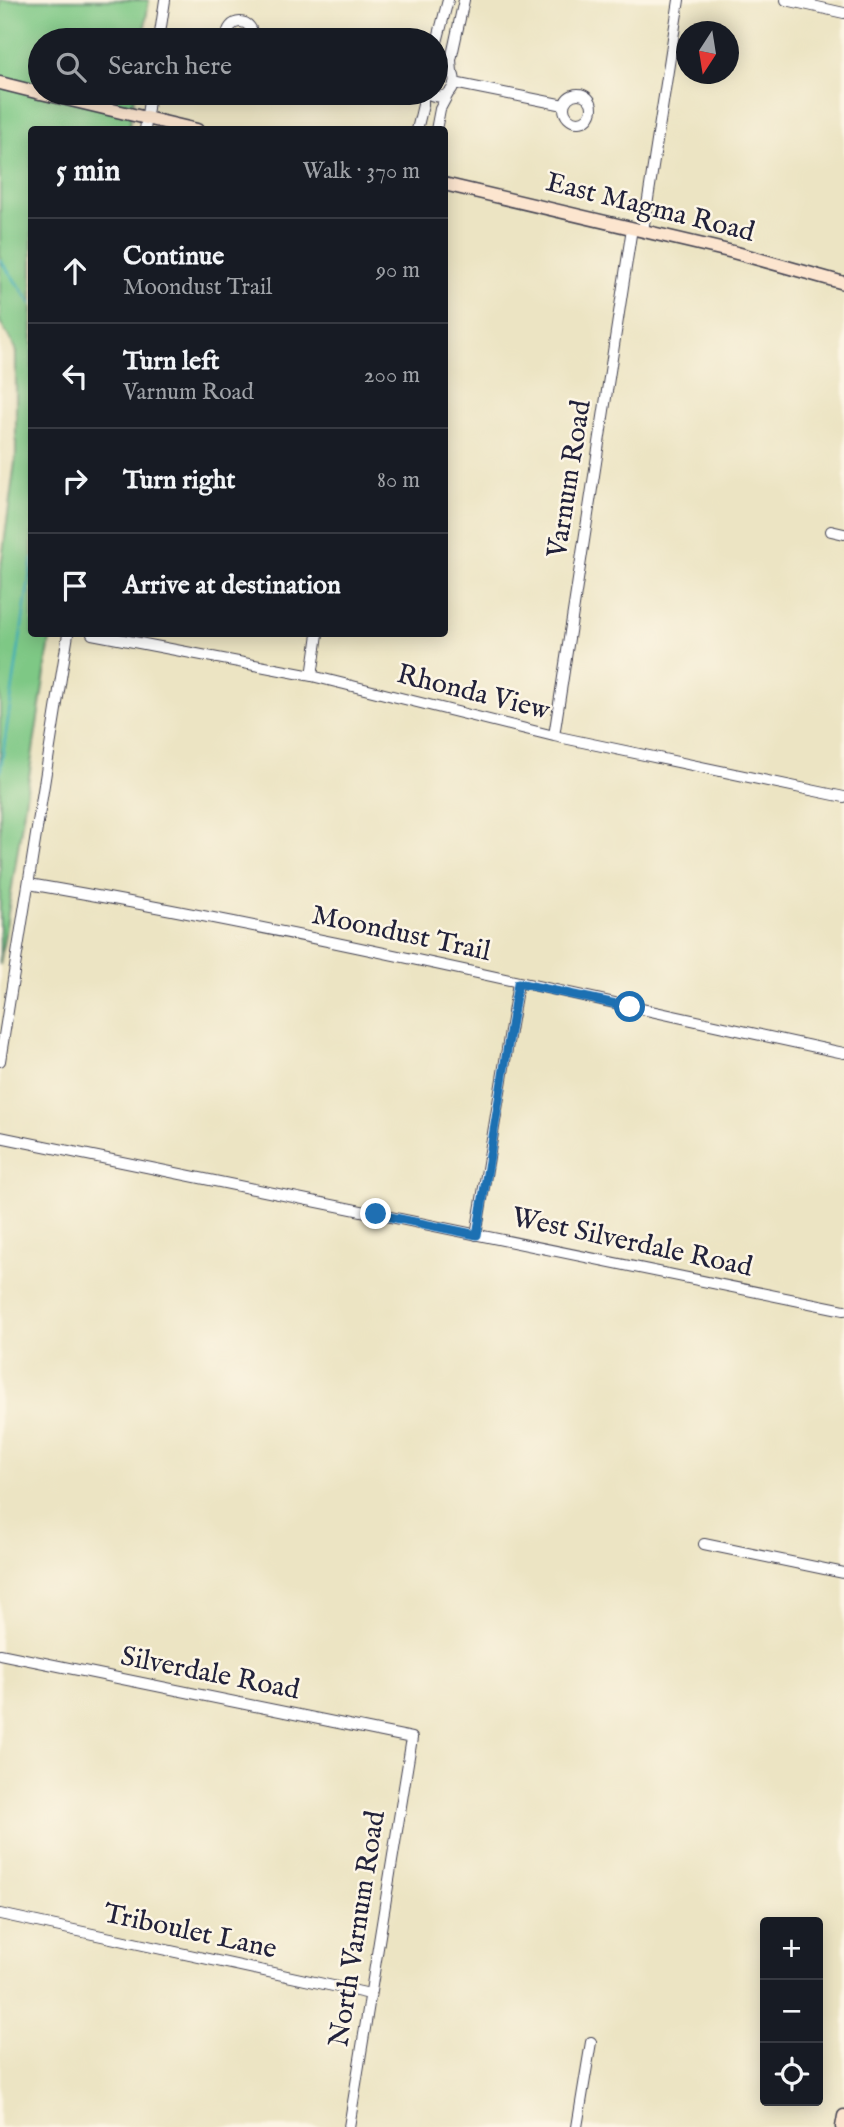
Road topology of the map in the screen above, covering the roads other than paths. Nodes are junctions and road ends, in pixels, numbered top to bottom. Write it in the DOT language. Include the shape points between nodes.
graph roads {
  1 [pos="165,0"];
  2 [pos="448,0"];
  3 [pos="464,0"];
  4 [pos="679,0"];
  5 [pos="786,0"];
  6 [pos="844,13"];
  7 [pos="161,28"];
  8 [pos="229,28"];
  9 [pos="252,28"];
  10 [pos="441,28"];
  11 [pos="448,74"];
  12 [pos="452,82"];
  13 [pos="0,83"];
  14 [pos="448,87"];
  15 [pos="28,90"];
  16 [pos="448,91"];
  17 [pos="82,105"];
  18 [pos="148,105"];
  19 [pos="423,105"];
  20 [pos="442,105"];
  21 [pos="564,105"];
  22 [pos="146,124"];
  23 [pos="418,126"];
  24 [pos="437,126"];
  25 [pos="448,185"];
  26 [pos="638,230"];
  27 [pos="844,283"];
  28 [pos="831,531"];
  29 [pos="844,534"];
  30 [pos="68,637"];
  31 [pos="108,637"];
  32 [pos="318,637"];
  33 [pos="312,676"];
  34 [pos="554,736"];
  35 [pos="844,797"];
  36 [pos="29,884"];
  37 [pos="518,983"];
  38 [pos="844,1053"];
  39 [pos="0,1061"];
  40 [pos="0,1137"];
  41 [pos="477,1235"];
  42 [pos="844,1310"];
  43 [pos="704,1544"];
  44 [pos="844,1573"];
  45 [pos="0,1654"];
  46 [pos="412,1738"];
  47 [pos="0,1914"];
  48 [pos="370,1994"];
  49 [pos="591,2042"];
  50 [pos="844,2116"];
  51 [pos="349,2127"];
  52 [pos="577,2127"];
  53 [pos="842,2127"];
  1 -- 7 [label="street"];
  2 -- 10 [label="street"];
  3 -- 12 [label="street"];
  4 -- 26 [label="street, Varnum Road"];
  5 -- 6 [label="street"];
  8 -- 9 [label="street" via="242,22"];
  11 -- 12 [label="street"];
  12 -- 14 [label="street"];
  12 -- 16 [label="street"];
  12 -- 21 [label="street"];
  13 -- 15 [label="street"];
  17 -- 22 [label="street"];
  18 -- 22 [label="street"];
  19 -- 23 [label="street"];
  20 -- 24 [label="street"];
  25 -- 26 [label="street, East Magma Road"];
  26 -- 27 [label="street, East Magma Road"];
  26 -- 34 [label="street, Varnum Road"];
  28 -- 29 [label="street"];
  30 -- 36 [label="street"];
  31 -- 33 [label="street, Rhonda View"];
  32 -- 33 [label="street"];
  33 -- 34 [label="street, Rhonda View"];
  34 -- 35 [label="street, Rhonda View"];
  36 -- 37 [label="street, Moondust Trail" via="162,907"];
  36 -- 39 [label="street"];
  37 -- 38 [label="street, Moondust Trail"];
  37 -- 41 [label="street"];
  40 -- 41 [label="street, West Silverdale Road"];
  41 -- 42 [label="street, West Silverdale Road"];
  43 -- 44 [label="street"];
  45 -- 46 [label="street, Silverdale Road"];
  46 -- 48 [label="street, North Varnum Road"];
  47 -- 48 [label="street, Triboulet Lane"];
  48 -- 51 [label="street, North Varnum Road"];
  49 -- 52 [label="street"];
  50 -- 53 [label="street"];
}
